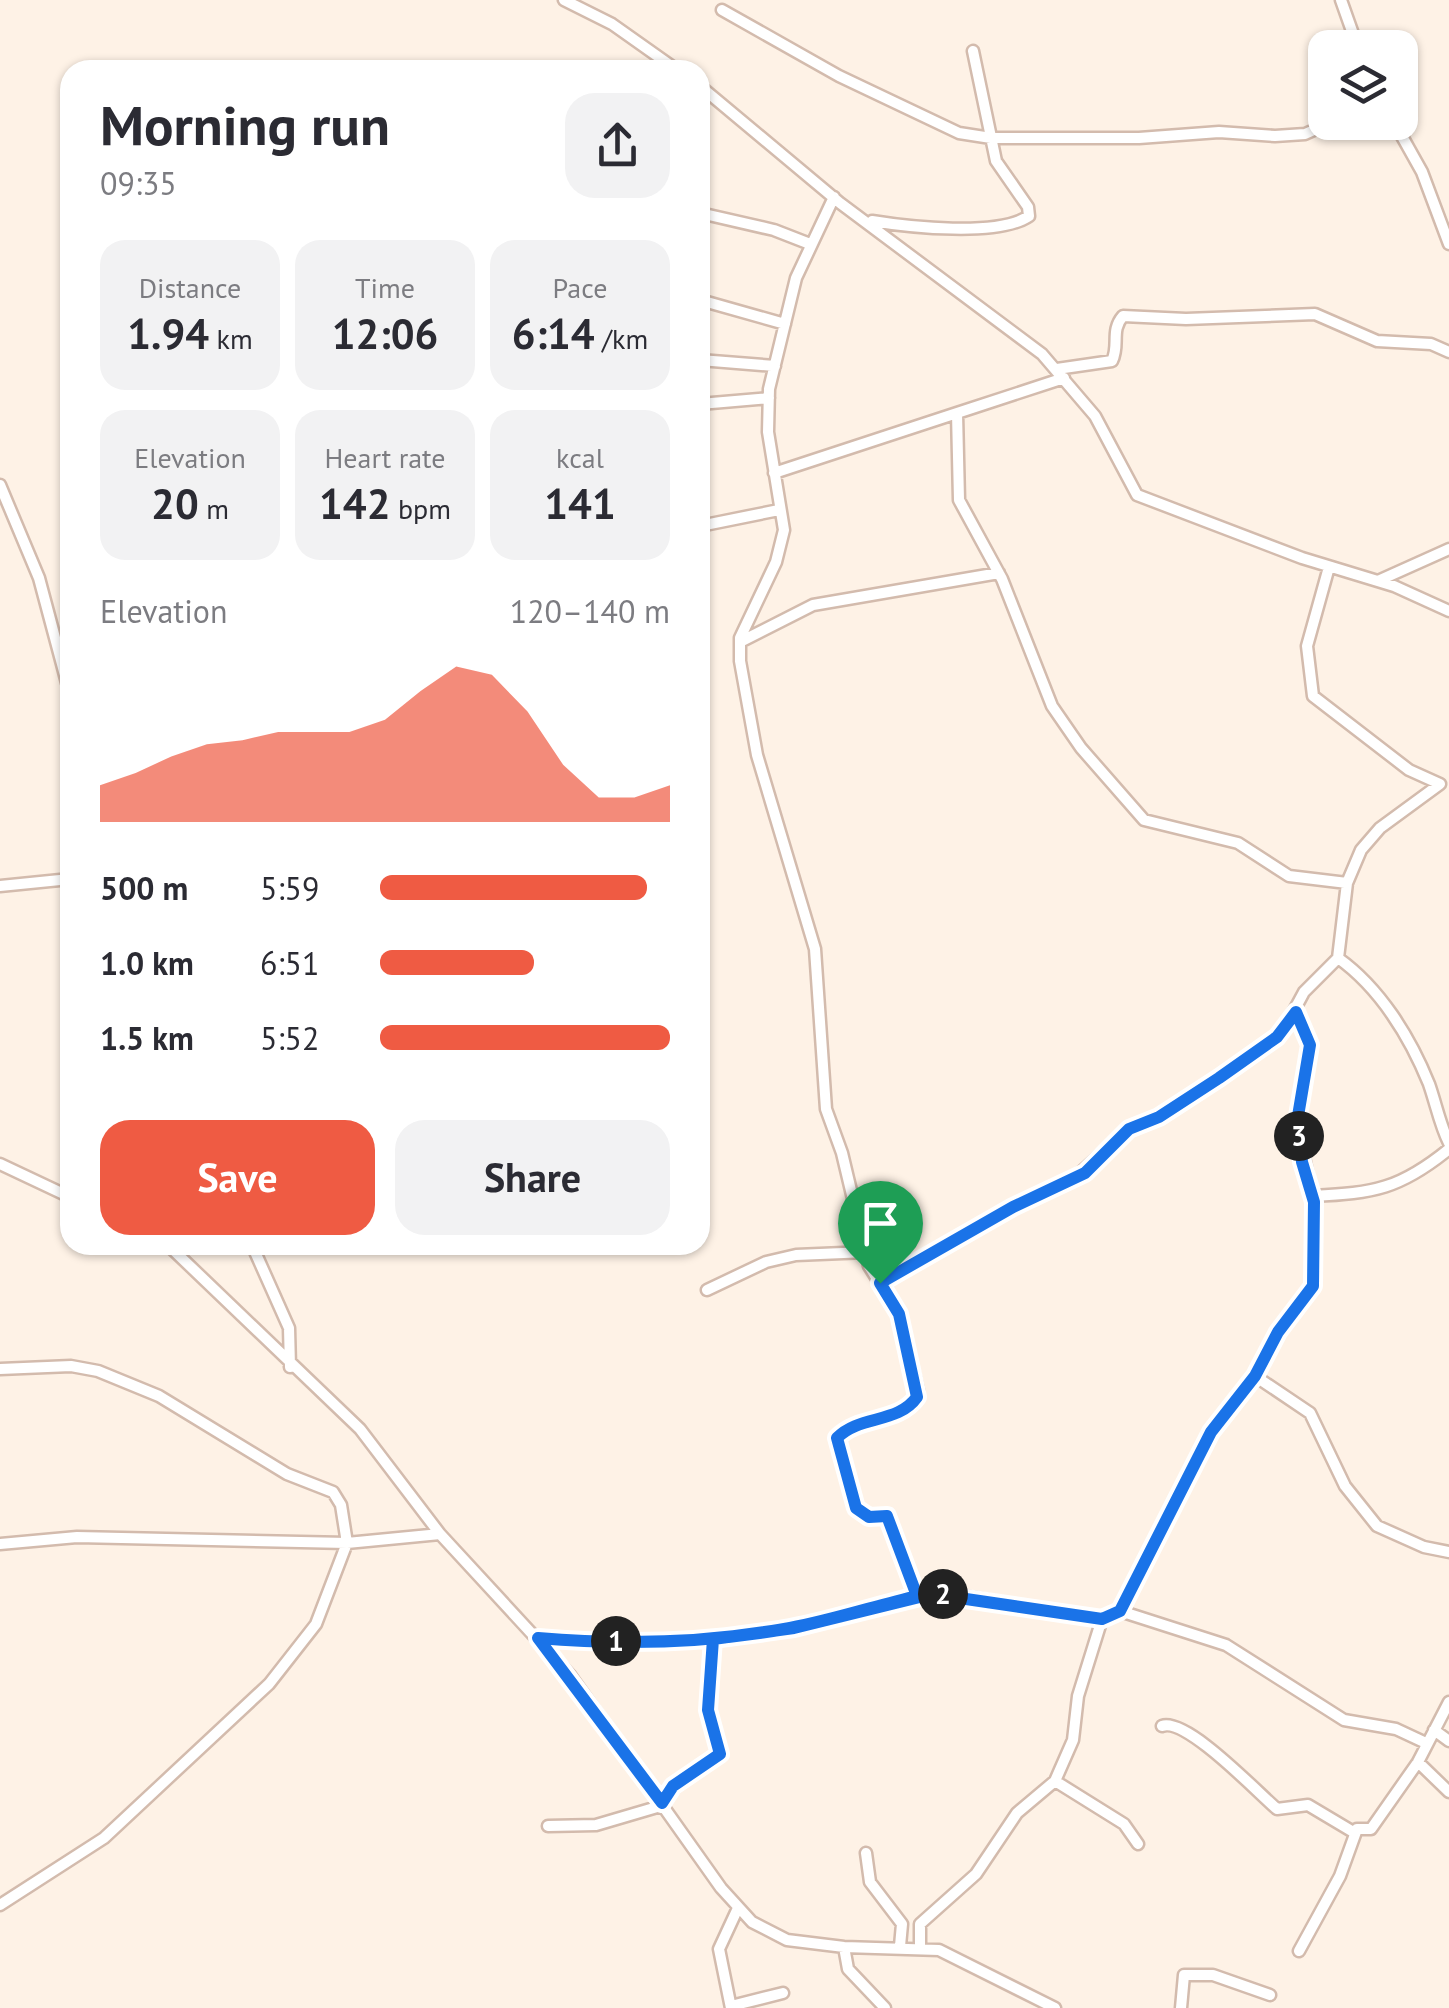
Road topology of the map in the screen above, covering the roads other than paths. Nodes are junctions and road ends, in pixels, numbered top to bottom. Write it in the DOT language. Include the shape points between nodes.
graph roads {
  1 [pos="564,0"];
  2 [pos="1341,0"];
  3 [pos="722,10"];
  4 [pos="1352,30"];
  5 [pos="973,51"];
  6 [pos="663,60"];
  7 [pos="710,94"];
  8 [pos="1308,133"];
  9 [pos="991,138"];
  10 [pos="1404,140"];
  11 [pos="834,198"];
  12 [pos="710,216"];
  13 [pos="866,220"];
  14 [pos="810,244"];
  15 [pos="1449,244"];
  16 [pos="710,303"];
  17 [pos="784,324"];
  18 [pos="1449,352"];
  19 [pos="710,361"];
  20 [pos="775,366"];
  21 [pos="1061,374"];
  22 [pos="768,398"];
  23 [pos="710,403"];
  24 [pos="957,413"];
  25 [pos="774,473"];
  26 [pos="0,484"];
  27 [pos="779,510"];
  28 [pos="710,524"];
  29 [pos="1449,549"];
  30 [pos="1330,567"];
  31 [pos="999,573"];
  32 [pos="1379,580"];
  33 [pos="1449,611"];
  34 [pos="740,642"];
  35 [pos="60,657"];
  36 [pos="1444,785"];
  37 [pos="60,880"];
  38 [pos="1347,883"];
  39 [pos="0,886"];
  40 [pos="1338,958"];
  41 [pos="1296,1012"];
  42 [pos="1449,1146"];
  43 [pos="0,1164"];
  44 [pos="60,1192"];
  45 [pos="1313,1196"];
  46 [pos="867,1252"];
  47 [pos="178,1255"];
  48 [pos="256,1255"];
  49 [pos="880,1283"];
  50 [pos="707,1290"];
  51 [pos="290,1367"];
  52 [pos="0,1369"];
  53 [pos="1255,1376"];
  54 [pos="440,1534"];
  55 [pos="347,1543"];
  56 [pos="0,1544"];
  57 [pos="1449,1552"];
  58 [pos="917,1596"];
  59 [pos="1120,1611"];
  60 [pos="1102,1619"];
  61 [pos="538,1638"];
  62 [pos="713,1639"];
  63 [pos="1449,1702"];
  64 [pos="1162,1726"];
  65 [pos="1434,1730"];
  66 [pos="1449,1742"];
  67 [pos="1426,1743"];
  68 [pos="1418,1762"];
  69 [pos="1056,1781"];
  70 [pos="1449,1792"];
  71 [pos="663,1804"];
  72 [pos="548,1826"];
  73 [pos="1355,1833"];
  74 [pos="1138,1844"];
  75 [pos="866,1853"];
  76 [pos="0,1905"];
  77 [pos="738,1908"];
  78 [pos="900,1946"];
  79 [pos="844,1947"];
  80 [pos="920,1947"];
  81 [pos="1300,1951"];
  82 [pos="783,1993"];
  83 [pos="1270,1995"];
  84 [pos="731,2007"];
  85 [pos="885,2008"];
  86 [pos="1056,2008"];
  87 [pos="1181,2008"];
  1 -- 6 [label="street"];
  2 -- 4 [label="street"];
  3 -- 9 [label="street" via="928,122"];
  5 -- 9 [label="street"];
  7 -- 11 [label="street"];
  8 -- 9 [label="street"];
  9 -- 13 [label="street" via="996,161 1022,198 1013,222 918,228"];
  10 -- 15 [label="street"];
  11 -- 13 [label="street"];
  11 -- 14 [label="street"];
  12 -- 14 [label="street"];
  13 -- 21 [label="street"];
  14 -- 17 [label="street"];
  16 -- 17 [label="street"];
  17 -- 20 [label="street"];
  18 -- 21 [label="street" via="1431,344 1378,341 1315,314 1123,316 1112,361"];
  19 -- 20 [label="street"];
  20 -- 22 [label="street"];
  21 -- 24 [label="street"];
  21 -- 30 [label="street" via="1095,416 1136,496"];
  22 -- 23 [label="street"];
  22 -- 25 [label="street"];
  24 -- 25 [label="street"];
  24 -- 31 [label="street" via="957,495"];
  25 -- 27 [label="street"];
  26 -- 35 [label="street" via="39,578"];
  27 -- 28 [label="street"];
  27 -- 34 [label="street" via="782,545"];
  29 -- 32 [label="street"];
  30 -- 32 [label="street"];
  30 -- 36 [label="street" via="1307,646 1313,696 1409,770"];
  31 -- 34 [label="street" via="814,605"];
  31 -- 38 [label="street" via="1058,716 1139,816 1238,842 1290,876"];
  32 -- 33 [label="street"];
  34 -- 46 [label="street" via="754,743 818,964 826,1109"];
  36 -- 38 [label="street" via="1373,834"];
  37 -- 39 [label="street"];
  38 -- 40 [label="street"];
  40 -- 41 [label="street" via="1304,992"];
  40 -- 42 [label="street" via="1394,1018 1423,1071"];
  41 -- 45 [label="street" via="1310,1045 1298,1131"];
  41 -- 49 [label="street" via="1277,1037 1159,1117 1129,1129 1085,1173"];
  42 -- 45 [label="street" via="1386,1189"];
  43 -- 44 [label="street"];
  45 -- 53 [label="street" via="1313,1286"];
  46 -- 49 [label="street"];
  46 -- 50 [label="street" via="766,1262"];
  47 -- 51 [label="street"];
  48 -- 51 [label="street" via="289,1328"];
  49 -- 58 [label="street" via="899,1314 917,1397 902,1412 837,1438 856,1508 869,1517 887,1516"];
  51 -- 54 [label="street" via="360,1429"];
  52 -- 55 [label="street" via="71,1366 159,1396 287,1474 333,1492"];
  53 -- 57 [label="street" via="1310,1412 1346,1486 1377,1526"];
  53 -- 59 [label="street" via="1211,1432"];
  54 -- 55 [label="street"];
  54 -- 61 [label="street"];
  55 -- 56 [label="street" via="65,1537"];
  55 -- 76 [label="street" via="316,1624 268,1684 104,1838"];
  58 -- 60 [label="street" via="950,1594"];
  58 -- 62 [label="street" via="794,1628"];
  59 -- 60 [label="street"];
  59 -- 67 [label="street" via="1226,1645 1344,1720 1396,1729"];
  60 -- 69 [label="street" via="1078,1696 1073,1740"];
  61 -- 62 [label="street"];
  61 -- 71 [label="street"];
  62 -- 71 [label="street" via="708,1710 720,1754 673,1786"];
  63 -- 65 [label="street"];
  64 -- 73 [label="street" via="1174,1725 1212,1751 1278,1808 1308,1805"];
  65 -- 66 [label="street"];
  65 -- 67 [label="street"];
  67 -- 68 [label="street"];
  68 -- 70 [label="street"];
  68 -- 73 [label="street" via="1371,1829"];
  69 -- 74 [label="street" via="1124,1824"];
  69 -- 80 [label="street" via="1017,1813 976,1874 920,1924"];
  71 -- 72 [label="street" via="596,1824"];
  71 -- 77 [label="street"];
  73 -- 81 [label="street"];
  75 -- 78 [label="street" via="870,1882 902,1924"];
  77 -- 79 [label="street" via="787,1940"];
  77 -- 84 [label="street" via="720,1949"];
  78 -- 79 [label="street"];
  78 -- 80 [label="street"];
  79 -- 85 [label="street" via="848,1969"];
  80 -- 86 [label="street" via="953,1955"];
  82 -- 84 [label="street"];
  83 -- 87 [label="street" via="1212,1975 1184,1975"];
}
